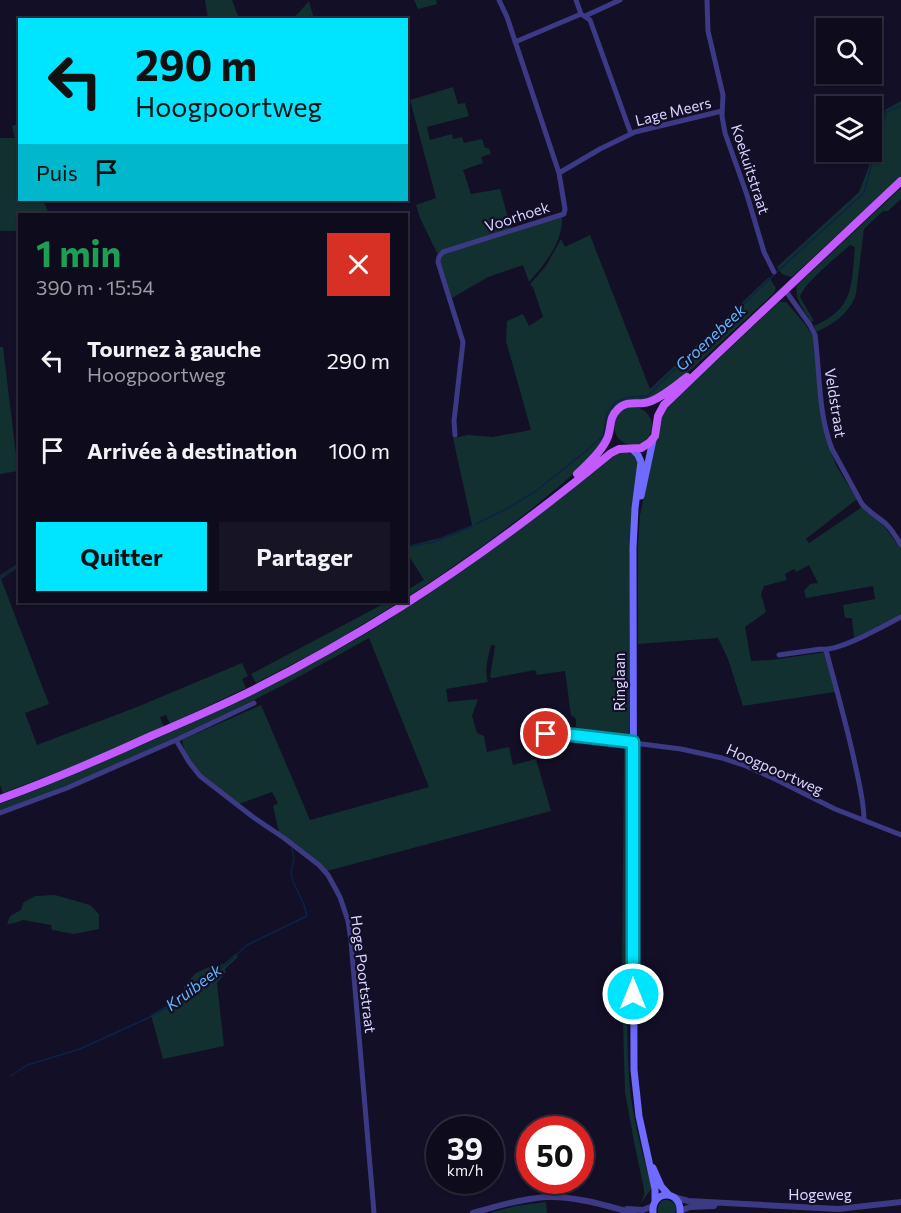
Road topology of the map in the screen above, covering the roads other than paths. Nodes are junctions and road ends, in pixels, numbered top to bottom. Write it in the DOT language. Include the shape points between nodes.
graph roads {
  1 [pos="499,0"];
  2 [pos="576,0"];
  3 [pos="620,0"];
  4 [pos="707,0"];
  5 [pos="583,15"];
  6 [pos="515,42"];
  7 [pos="722,111"];
  8 [pos="631,134"];
  9 [pos="559,173"];
  10 [pos="901,181"];
  11 [pos="774,272"];
  12 [pos="785,290"];
  13 [pos="716,355"];
  14 [pos="642,404"];
  15 [pos="610,426"];
  16 [pos="657,426"];
  17 [pos="455,435"];
  18 [pos="655,436"];
  19 [pos="629,449"];
  20 [pos="554,497"];
  21 [pos="634,531"];
  22 [pos="901,545"];
  23 [pos="408,602"];
  24 [pos="407,603"];
  25 [pos="901,617"];
  26 [pos="826,650"];
  27 [pos="779,655"];
  28 [pos="254,703"];
  29 [pos="533,738"];
  30 [pos="176,740"];
  31 [pos="633,742"];
  32 [pos="0,799"];
  33 [pos="0,813"];
  34 [pos="864,820"];
  35 [pos="901,835"];
  36 [pos="647,1155"];
  37 [pos="671,1196"];
  38 [pos="901,1202"];
  39 [pos="739,1204"];
  40 [pos="654,1207"];
  41 [pos="621,1209"];
  42 [pos="680,1212"];
  43 [pos="374,1213"];
  44 [pos="473,1213"];
  45 [pos="633,1213"];
  1 -- 6 [label="street, Voorhoek"];
  2 -- 5 [label="street, Lage Meers"];
  3 -- 5 [label="street"];
  4 -- 7 [label="street, Koekuitstraat" via="708,31 723,95"];
  5 -- 6 [label="street"];
  5 -- 8 [label="street, Lage Meers" via="590,20"];
  6 -- 9 [label="street, Voorhoek"];
  7 -- 8 [label="street, Lage Meers"];
  7 -- 11 [label="street, Koekuitstraat" via="724,134"];
  8 -- 9 [label="street, Lage Meers"];
  9 -- 17 [label="street, Voorhoek" via="564,214 443,252 439,257 463,342"];
  10 -- 12 [label="main road"];
  12 -- 13 [label="main road"];
  12 -- 22 [label="street, Veldstraat" via="813,331 832,449 862,504 886,524"];
  13 -- 14 [label="main road" via="658,398"];
  13 -- 16 [label="main road" via="664,405"];
  14 -- 15 [label="main road" via="621,406"];
  14 -- 16 [label="main road" via="651,410"];
  15 -- 19 [label="main road" via="615,440"];
  15 -- 20 [label="main road" via="608,438 596,455"];
  16 -- 18 [label="main road"];
  18 -- 19 [label="main road" via="641,448"];
  18 -- 21 [label="main road, Ringlaan"];
  19 -- 20 [label="main road" via="611,453"];
  19 -- 21 [label="main road, Ringlaan" via="641,462"];
  20 -- 23 [label="main road" via="483,552"];
  21 -- 31 [label="main road, Ringlaan"];
  24 -- 32 [label="main road" via="254,689 63,776"];
  25 -- 26 [label="street"];
  26 -- 27 [label="street"];
  26 -- 34 [label="street" via="849,735"];
  28 -- 30 [label="street"];
  29 -- 31 [label="street, Hoogpoortweg" via="564,734"];
  30 -- 33 [label="street"];
  30 -- 43 [label="street, Hoge Poortstraat" via="200,776 319,865 340,897 352,952"];
  31 -- 34 [label="street, Hoogpoortweg" via="722,758"];
  31 -- 36 [label="main road, Ringlaan" via="634,1070"];
  34 -- 35 [label="street, Hoogpoortweg"];
  36 -- 37 [label="main road, Ringlaan" via="661,1186"];
  36 -- 40 [label="main road, Ringlaan" via="655,1189"];
  37 -- 39 [label="street, Hogeweg"];
  37 -- 40 [label="main road" via="658,1197"];
  37 -- 42 [label="main road, Ringlaan" via="679,1203"];
  38 -- 39 [label="street, Hogeweg" via="838,1209"];
  39 -- 42 [label="street, Hogeweg" via="690,1207"];
  40 -- 41 [label="street"];
  41 -- 44 [label="street" via="552,1197 517,1201"];
  41 -- 45 [label="street"];
}
